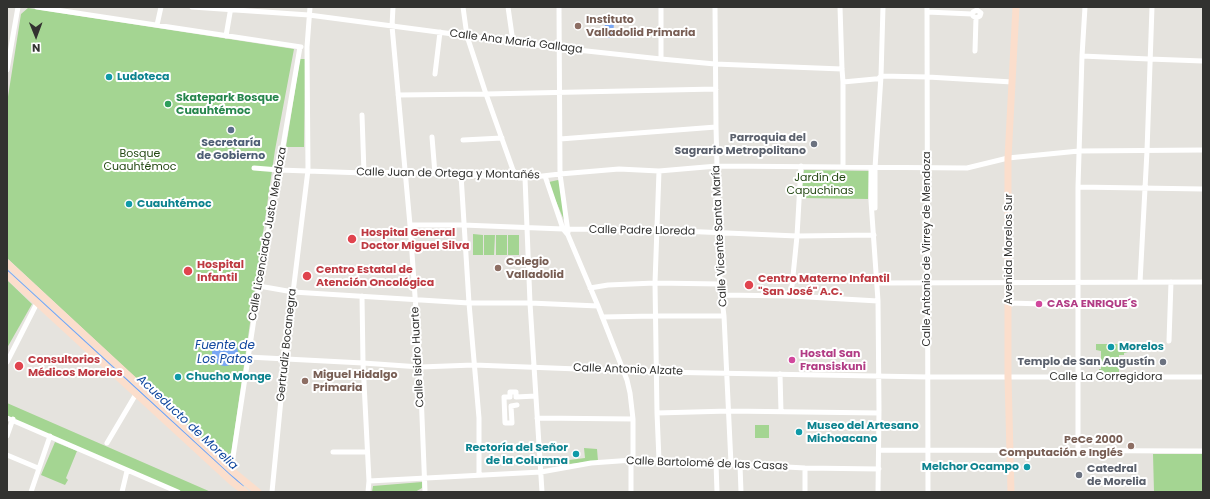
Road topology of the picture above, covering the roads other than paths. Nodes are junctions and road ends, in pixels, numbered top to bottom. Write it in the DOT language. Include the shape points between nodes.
graph roads {
  1 [pos="18,7"];
  2 [pos="37,7"];
  3 [pos="161,7"];
  4 [pos="192,7"];
  5 [pos="310,7"];
  6 [pos="393,7"];
  7 [pos="463,7"];
  8 [pos="508,7"];
  9 [pos="559,7"];
  10 [pos="661,7"];
  11 [pos="715,7"];
  12 [pos="840,7"];
  13 [pos="883,7"];
  14 [pos="1016,7"];
  15 [pos="1085,7"];
  16 [pos="1152,7"];
  17 [pos="230,9"];
  18 [pos="927,10"];
  19 [pos="309,15"];
  20 [pos="157,25"];
  21 [pos="392,26"];
  22 [pos="440,32"];
  23 [pos="226,36"];
  24 [pos="467,36"];
  25 [pos="10,38"];
  26 [pos="513,42"];
  27 [pos="300,46"];
  28 [pos="307,47"];
  29 [pos="559,48"];
  30 [pos="976,51"];
  31 [pos="1082,56"];
  32 [pos="660,59"];
  33 [pos="1149,59"];
  34 [pos="1203,61"];
  35 [pos="715,64"];
  36 [pos="842,69"];
  37 [pos="7,70"];
  38 [pos="435,74"];
  39 [pos="881,76"];
  40 [pos="928,77"];
  41 [pos="843,82"];
  42 [pos="1012,82"];
  43 [pos="716,89"];
  44 [pos="560,92"];
  45 [pos="486,94"];
  46 [pos="398,95"];
  47 [pos="362,116"];
  48 [pos="716,127"];
  49 [pos="432,137"];
  50 [pos="502,138"];
  51 [pos="560,139"];
  52 [pos="463,140"];
  53 [pos="1203,150"];
  54 [pos="1079,151"];
  55 [pos="1147,151"];
  56 [pos="1008,158"];
  57 [pos="717,166"];
  58 [pos="801,166"];
  59 [pos="843,167"];
  60 [pos="254,168"];
  61 [pos="873,168"];
  62 [pos="927,168"];
  63 [pos="279,170"];
  64 [pos="308,170"];
  65 [pos="659,171"];
  66 [pos="405,172"];
  67 [pos="364,173"];
  68 [pos="435,174"];
  69 [pos="560,174"];
  70 [pos="461,176"];
  71 [pos="545,176"];
  72 [pos="519,178"];
  73 [pos="525,178"];
  74 [pos="1078,187"];
  75 [pos="1145,188"];
  76 [pos="1203,189"];
  77 [pos="410,224"];
  78 [pos="463,225"];
  79 [pos="527,227"];
  80 [pos="565,229"];
  81 [pos="657,230"];
  82 [pos="719,233"];
  83 [pos="874,234"];
  84 [pos="797,236"];
  85 [pos="7,263"];
  86 [pos="7,275"];
  87 [pos="877,282"];
  88 [pos="1009,282"];
  89 [pos="1079,282"];
  90 [pos="1140,282"];
  91 [pos="1171,282"];
  92 [pos="1203,282"];
  93 [pos="655,283"];
  94 [pos="927,283"];
  95 [pos="720,284"];
  96 [pos="259,286"];
  97 [pos="590,288"];
  98 [pos="293,292"];
  99 [pos="722,295"];
  100 [pos="362,296"];
  101 [pos="791,296"];
  102 [pos="415,300"];
  103 [pos="878,301"];
  104 [pos="37,303"];
  105 [pos="469,303"];
  106 [pos="530,303"];
  107 [pos="1009,303"];
  108 [pos="1079,305"];
  109 [pos="598,306"];
  110 [pos="655,316"];
  111 [pos="724,316"];
  112 [pos="602,317"];
  113 [pos="1169,341"];
  114 [pos="248,357"];
  115 [pos="285,358"];
  116 [pos="7,362"];
  117 [pos="364,363"];
  118 [pos="474,366"];
  119 [pos="420,367"];
  120 [pos="535,367"];
  121 [pos="623,371"];
  122 [pos="656,372"];
  123 [pos="726,373"];
  124 [pos="780,374"];
  125 [pos="879,376"];
  126 [pos="928,377"];
  127 [pos="1008,377"];
  128 [pos="1079,377"];
  129 [pos="1203,377"];
  130 [pos="136,394"];
  131 [pos="536,396"];
  132 [pos="517,405"];
  133 [pos="729,411"];
  134 [pos="781,412"];
  135 [pos="657,413"];
  136 [pos="879,413"];
  137 [pos="10,418"];
  138 [pos="537,418"];
  139 [pos="634,419"];
  140 [pos="7,436"];
  141 [pos="50,436"];
  142 [pos="107,443"];
  143 [pos="879,450"];
  144 [pos="928,450"];
  145 [pos="1010,451"];
  146 [pos="1078,451"];
  147 [pos="1203,451"];
  148 [pos="333,452"];
  149 [pos="367,452"];
  150 [pos="7,455"];
  151 [pos="633,460"];
  152 [pos="659,460"];
  153 [pos="716,463"];
  154 [pos="731,464"];
  155 [pos="740,465"];
  156 [pos="38,468"];
  157 [pos="805,468"];
  158 [pos="879,469"];
  159 [pos="127,470"];
  160 [pos="231,470"];
  161 [pos="541,472"];
  162 [pos="479,474"];
  163 [pos="424,478"];
  164 [pos="369,481"];
  165 [pos="30,492"];
  166 [pos="122,492"];
  167 [pos="178,492"];
  168 [pos="245,492"];
  169 [pos="258,492"];
  170 [pos="272,492"];
  171 [pos="368,492"];
  172 [pos="425,492"];
  173 [pos="542,492"];
  174 [pos="631,492"];
  175 [pos="717,492"];
  176 [pos="741,492"];
  177 [pos="805,492"];
  178 [pos="878,492"];
  179 [pos="928,492"];
  180 [pos="1011,492"];
  1 -- 25 [label="street"];
  2 -- 20 [label="street"];
  3 -- 20 [label="street"];
  4 -- 17 [label="street, Calle Ana María Gallaga"];
  5 -- 19 [label="street, Gertrudiz Bocanegra"];
  6 -- 21 [label="street, Calle Isidro Huarte"];
  7 -- 24 [label="street"];
  8 -- 26 [label="street"];
  9 -- 29 [label="street"];
  10 -- 32 [label="street"];
  11 -- 35 [label="street, Calle Vicente Santa María"];
  12 -- 36 [label="street"];
  13 -- 39 [label="street"];
  14 -- 42 [label="main road, Avenida Morelos Sur"];
  15 -- 31 [label="street"];
  16 -- 33 [label="street"];
  17 -- 19 [label="street, Calle Ana María Gallaga"];
  17 -- 23 [label="street"];
  18 -- 30 [label="street" via="974,16"];
  18 -- 40 [label="street, Calle Antonio de Virrey de Mendoza"];
  19 -- 21 [label="street, Calle Ana María Gallaga"];
  19 -- 28 [label="street, Gertrudiz Bocanegra"];
  20 -- 23 [label="street"];
  21 -- 22 [label="street, Calle Ana María Gallaga"];
  21 -- 46 [label="street, Calle Isidro Huarte"];
  22 -- 24 [label="street, Calle Ana María Gallaga"];
  22 -- 38 [label="street"];
  23 -- 27 [label="street"];
  24 -- 26 [label="street, Calle Ana María Gallaga"];
  24 -- 45 [label="street"];
  25 -- 37 [label="street"];
  26 -- 29 [label="street, Calle Ana María Gallaga"];
  27 -- 28 [label="street"];
  27 -- 63 [label="street, Calle Licenciado Justo Mendoza"];
  28 -- 64 [label="street, Gertrudiz Bocanegra"];
  29 -- 32 [label="street, Calle Ana María Gallaga"];
  29 -- 44 [label="street"];
  31 -- 33 [label="street"];
  31 -- 54 [label="street"];
  32 -- 35 [label="street, Calle Ana María Gallaga"];
  33 -- 34 [label="street"];
  33 -- 55 [label="street"];
  35 -- 36 [label="street, Calle Ana María Gallaga"];
  35 -- 43 [label="street, Calle Vicente Santa María"];
  36 -- 41 [label="street"];
  39 -- 40 [label="street"];
  39 -- 41 [label="street" via="875,80"];
  39 -- 61 [label="street"];
  40 -- 42 [label="street"];
  40 -- 62 [label="street, Calle Antonio de Virrey de Mendoza"];
  41 -- 59 [label="street"];
  42 -- 56 [label="main road, Avenida Morelos Sur"];
  43 -- 44 [label="street"];
  43 -- 48 [label="street, Calle Vicente Santa María"];
  44 -- 45 [label="street"];
  44 -- 51 [label="street"];
  45 -- 46 [label="street"];
  45 -- 50 [label="street"];
  46 -- 66 [label="street, Calle Isidro Huarte"];
  47 -- 67 [label="street"];
  48 -- 51 [label="street"];
  48 -- 57 [label="street, Calle Vicente Santa María"];
  49 -- 68 [label="street"];
  50 -- 52 [label="street"];
  50 -- 72 [label="street" via="513,170"];
  51 -- 69 [label="street"];
  53 -- 55 [label="street, Calle Juan de Ortega y Montañés"];
  54 -- 55 [label="street, Calle Juan de Ortega y Montañés"];
  54 -- 56 [label="street, Calle Juan de Ortega y Montañés"];
  54 -- 74 [label="street"];
  55 -- 75 [label="street"];
  56 -- 62 [label="street, Calle Juan de Ortega y Montañés" via="967,168"];
  56 -- 88 [label="main road, Avenida Morelos Sur"];
  57 -- 58 [label="street, Calle Juan de Ortega y Montañés"];
  57 -- 65 [label="street, Calle Juan de Ortega y Montañés"];
  57 -- 82 [label="street, Calle Vicente Santa María"];
  58 -- 59 [label="street, Calle Juan de Ortega y Montañés"];
  58 -- 84 [label="street"];
  59 -- 61 [label="street, Calle Juan de Ortega y Montañés"];
  60 -- 63 [label="street, Calle Juan de Ortega y Montañés"];
  61 -- 62 [label="street, Calle Juan de Ortega y Montañés"];
  61 -- 83 [label="street"];
  62 -- 94 [label="street, Calle Antonio de Virrey de Mendoza"];
  63 -- 64 [label="street, Calle Juan de Ortega y Montañés"];
  63 -- 96 [label="street, Calle Licenciado Justo Mendoza"];
  64 -- 67 [label="street, Calle Juan de Ortega y Montañés"];
  64 -- 98 [label="street, Gertrudiz Bocanegra"];
  65 -- 69 [label="street, Calle Juan de Ortega y Montañés" via="619,169"];
  65 -- 81 [label="street"];
  66 -- 67 [label="street, Calle Juan de Ortega y Montañés"];
  66 -- 68 [label="street, Calle Juan de Ortega y Montañés"];
  66 -- 77 [label="street, Calle Isidro Huarte"];
  68 -- 70 [label="street, Calle Juan de Ortega y Montañés"];
  69 -- 71 [label="street, Calle Juan de Ortega y Montañés"];
  69 -- 80 [label="street"];
  70 -- 72 [label="street, Calle Juan de Ortega y Montañés"];
  70 -- 78 [label="street"];
  71 -- 73 [label="street, Calle Juan de Ortega y Montañés"];
  71 -- 80 [label="street"];
  72 -- 73 [label="street, Calle Juan de Ortega y Montañés"];
  73 -- 79 [label="street"];
  74 -- 75 [label="street"];
  74 -- 89 [label="street"];
  75 -- 76 [label="street"];
  75 -- 90 [label="street"];
  77 -- 78 [label="street, Calle Padre Lloreda"];
  77 -- 102 [label="street, Calle Isidro Huarte"];
  78 -- 79 [label="street, Calle Padre Lloreda"];
  78 -- 105 [label="street"];
  79 -- 80 [label="street, Calle Padre Lloreda"];
  79 -- 106 [label="street"];
  80 -- 81 [label="street, Calle Padre Lloreda"];
  80 -- 97 [label="street"];
  81 -- 82 [label="street, Calle Padre Lloreda"];
  81 -- 93 [label="street"];
  82 -- 84 [label="street, Calle Padre Lloreda"];
  82 -- 95 [label="street, Calle Vicente Santa María"];
  83 -- 84 [label="street, Calle Padre Lloreda"];
  83 -- 87 [label="street"];
  84 -- 101 [label="street"];
  85 -- 160 [label="main road"];
  86 -- 104 [label="main road"];
  87 -- 94 [label="street"];
  87 -- 103 [label="street"];
  88 -- 89 [label="street"];
  88 -- 94 [label="street"];
  88 -- 107 [label="main road, Avenida Morelos Sur"];
  89 -- 90 [label="street"];
  89 -- 108 [label="street"];
  90 -- 91 [label="street"];
  91 -- 92 [label="street"];
  91 -- 113 [label="street"];
  93 -- 95 [label="street"];
  93 -- 97 [label="street"];
  93 -- 110 [label="street"];
  94 -- 126 [label="street, Calle Antonio de Virrey de Mendoza"];
  95 -- 99 [label="street, Calle Vicente Santa María"];
  96 -- 98 [label="street"];
  96 -- 114 [label="street, Calle Licenciado Justo Mendoza"];
  97 -- 109 [label="street"];
  98 -- 100 [label="street"];
  98 -- 115 [label="street, Gertrudiz Bocanegra"];
  99 -- 101 [label="street"];
  99 -- 111 [label="street, Calle Vicente Santa María"];
  100 -- 102 [label="street"];
  100 -- 117 [label="street"];
  101 -- 103 [label="street"];
  102 -- 105 [label="street"];
  102 -- 119 [label="street, Calle Isidro Huarte"];
  103 -- 125 [label="street"];
  104 -- 116 [label="street"];
  104 -- 130 [label="main road"];
  105 -- 106 [label="street"];
  105 -- 118 [label="street"];
  106 -- 109 [label="street"];
  106 -- 120 [label="street"];
  107 -- 108 [label="street"];
  107 -- 127 [label="main road, Avenida Morelos Sur"];
  108 -- 128 [label="street"];
  109 -- 112 [label="street"];
  110 -- 111 [label="street"];
  110 -- 112 [label="street"];
  110 -- 122 [label="street"];
  111 -- 123 [label="street, Calle Vicente Santa María"];
  112 -- 121 [label="street"];
  114 -- 115 [label="street, Calle Antonio Alzate"];
  114 -- 160 [label="street, Calle Licenciado Justo Mendoza"];
  115 -- 117 [label="street, Calle Antonio Alzate"];
  115 -- 170 [label="street, Gertrudiz Bocanegra"];
  117 -- 119 [label="street, Calle Antonio Alzate"];
  117 -- 149 [label="street"];
  118 -- 119 [label="street, Calle Antonio Alzate"];
  118 -- 120 [label="street, Calle Antonio Alzate"];
  118 -- 162 [label="street" via="479,418"];
  119 -- 163 [label="street, Calle Isidro Huarte"];
  120 -- 121 [label="street, Calle Antonio Alzate"];
  120 -- 131 [label="street"];
  121 -- 122 [label="street, Calle Antonio Alzate"];
  121 -- 139 [label="street"];
  122 -- 123 [label="street, Calle Antonio Alzate"];
  122 -- 135 [label="street"];
  123 -- 124 [label="street, Calle Antonio Alzate"];
  123 -- 133 [label="street, Calle Vicente Santa María"];
  124 -- 125 [label="street, Calle Antonio Alzate"];
  124 -- 134 [label="street"];
  125 -- 126 [label="street, Calle Antonio Alzate"];
  125 -- 136 [label="street"];
  126 -- 127 [label="street, Calle Antonio Alzate"];
  126 -- 144 [label="street, Calle Antonio de Virrey de Mendoza"];
  127 -- 128 [label="street, Calle La Corregidora"];
  127 -- 145 [label="main road, Avenida Morelos Sur"];
  128 -- 129 [label="street, Calle La Corregidora"];
  128 -- 146 [label="street"];
  130 -- 142 [label="street"];
  130 -- 168 [label="main road"];
  131 -- 132 [label="street" via="516,397 516,392 510,392 510,397 504,397 505,423 512,423 511,406"];
  131 -- 138 [label="street"];
  133 -- 134 [label="street"];
  133 -- 135 [label="street"];
  133 -- 154 [label="street, Calle Vicente Santa María"];
  134 -- 136 [label="street"];
  135 -- 152 [label="street"];
  136 -- 143 [label="street"];
  137 -- 140 [label="street"];
  137 -- 141 [label="street"];
  138 -- 139 [label="street"];
  138 -- 161 [label="street"];
  139 -- 151 [label="street"];
  141 -- 156 [label="street"];
  141 -- 159 [label="street"];
  143 -- 144 [label="street"];
  143 -- 158 [label="street"];
  144 -- 145 [label="street"];
  144 -- 179 [label="street, Calle Antonio de Virrey de Mendoza"];
  145 -- 146 [label="street"];
  145 -- 180 [label="main road, Avenida Morelos Sur"];
  146 -- 147 [label="street"];
  148 -- 149 [label="street"];
  149 -- 164 [label="street"];
  150 -- 156 [label="street"];
  151 -- 152 [label="street, Calle Bartolomé de las Casas"];
  151 -- 161 [label="street, Calle Bartolomé de las Casas" via="591,463"];
  151 -- 174 [label="street"];
  152 -- 153 [label="street, Calle Bartolomé de las Casas"];
  153 -- 154 [label="street, Calle Bartolomé de las Casas"];
  153 -- 175 [label="street"];
  154 -- 155 [label="street, Calle Bartolomé de las Casas"];
  155 -- 157 [label="street, Calle Bartolomé de las Casas"];
  155 -- 176 [label="street"];
  156 -- 165 [label="street"];
  157 -- 158 [label="street, Calle Bartolomé de las Casas"];
  157 -- 177 [label="street"];
  158 -- 178 [label="street"];
  159 -- 166 [label="street"];
  159 -- 167 [label="street"];
  160 -- 169 [label="main road"];
  161 -- 162 [label="street, Calle Bartolomé de las Casas"];
  161 -- 173 [label="street"];
  162 -- 163 [label="street, Calle Bartolomé de las Casas"];
  163 -- 164 [label="street, Calle Bartolomé de las Casas"];
  163 -- 172 [label="street, Calle Isidro Huarte"];
  164 -- 171 [label="street"];
}
